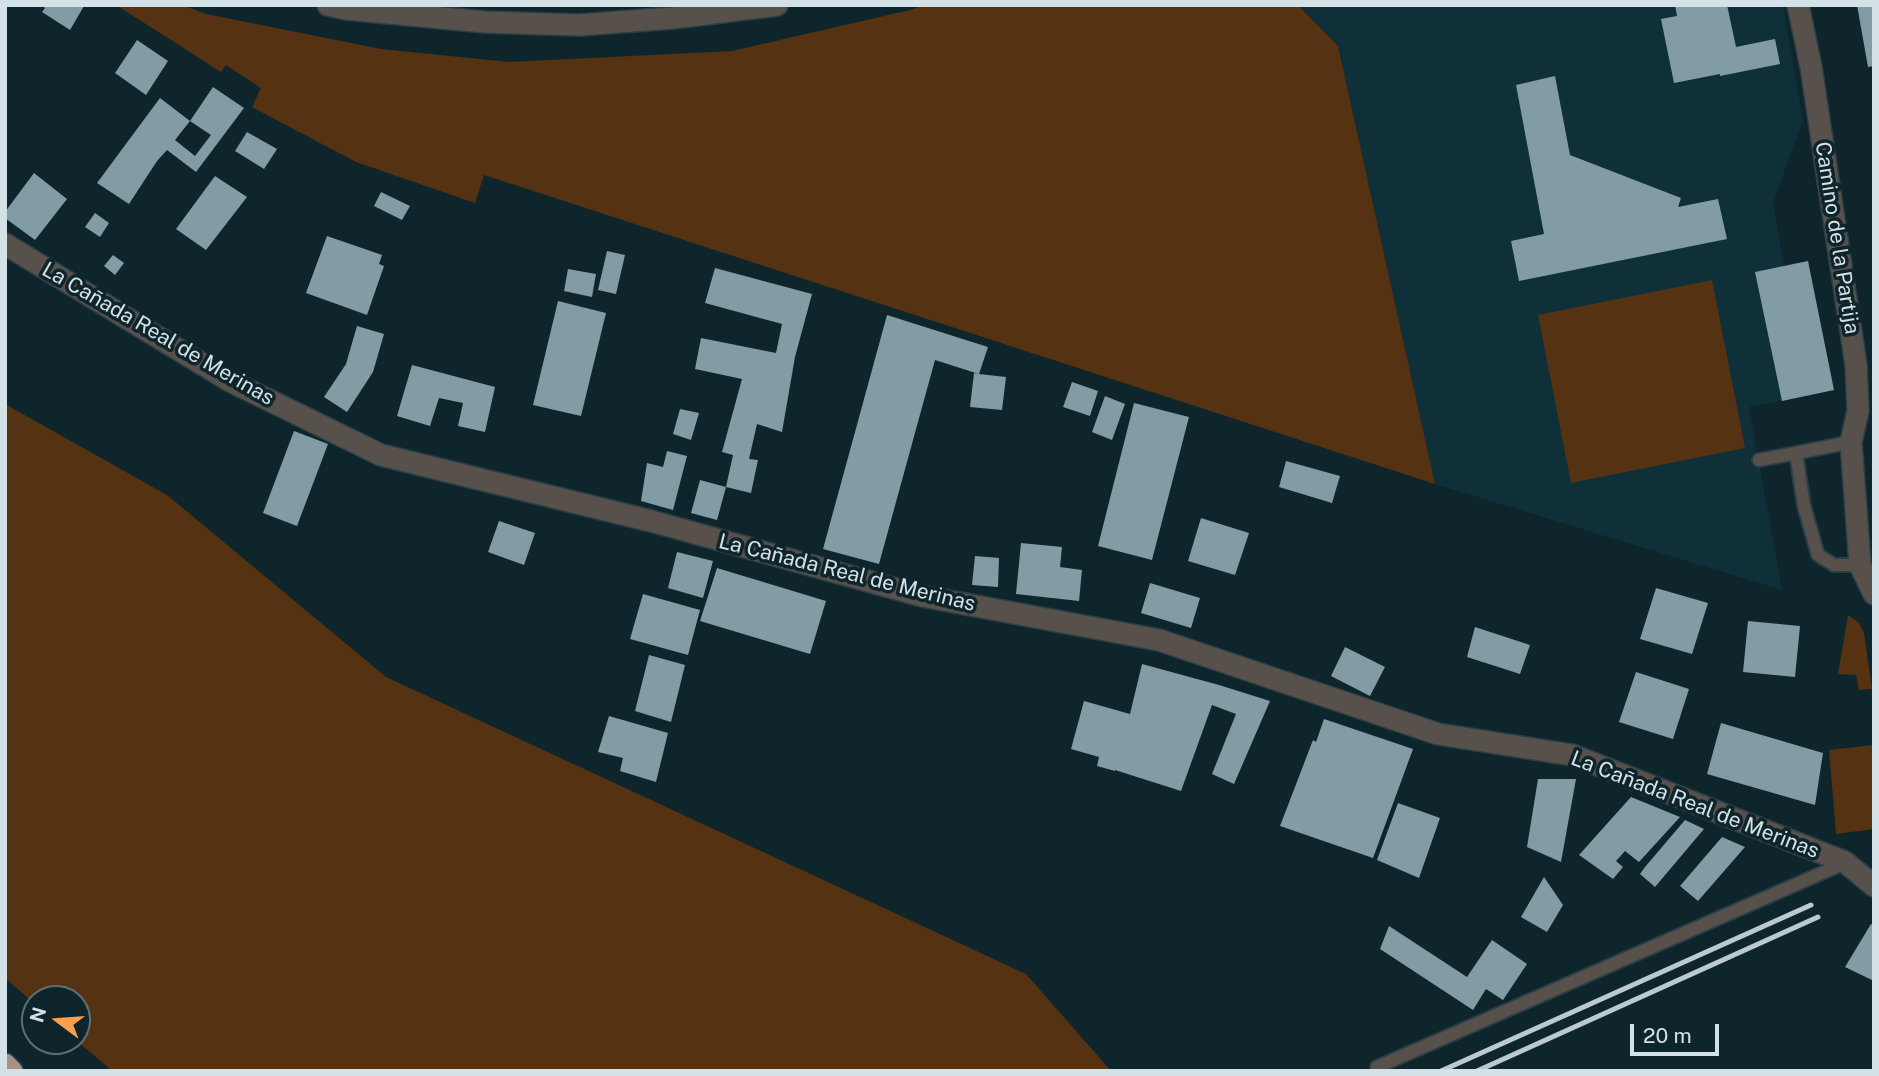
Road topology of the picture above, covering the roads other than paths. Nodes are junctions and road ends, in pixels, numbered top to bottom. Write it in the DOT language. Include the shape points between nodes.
graph roads {
  1 [pos="328,5"];
  2 [pos="777,5"];
  3 [pos="1798,5"];
  4 [pos="5,244"];
  5 [pos="1851,442"];
  6 [pos="1796,453"];
  7 [pos="1759,460"];
  8 [pos="1860,565"];
  9 [pos="1874,594"];
  10 [pos="1845,862"];
  11 [pos="1874,887"];
  12 [pos="5,1064"];
  13 [pos="1377,1067"];
  14 [pos="12,1071"];
  1 -- 2 [label="street" via="485,22 579,25"];
  3 -- 5 [label="street, Camino de la Partija" via="1856,365 1858,411"];
  4 -- 10 [label="street, La Cañada Real de Merinas" via="230,381 381,455 651,521 922,596 1159,640 1438,734 1572,755"];
  5 -- 6 [label="lane"];
  5 -- 8 [label="street, Camino de la Partija"];
  6 -- 7 [label="lane"];
  6 -- 8 [label="lane" via="1818,555 1834,565"];
  8 -- 9 [label="street, Camino de la Partija"];
  10 -- 11 [label="street, La Cañada Real de Merinas"];
  10 -- 13 [label="lane"];
  12 -- 14 [label="highway"];
}
